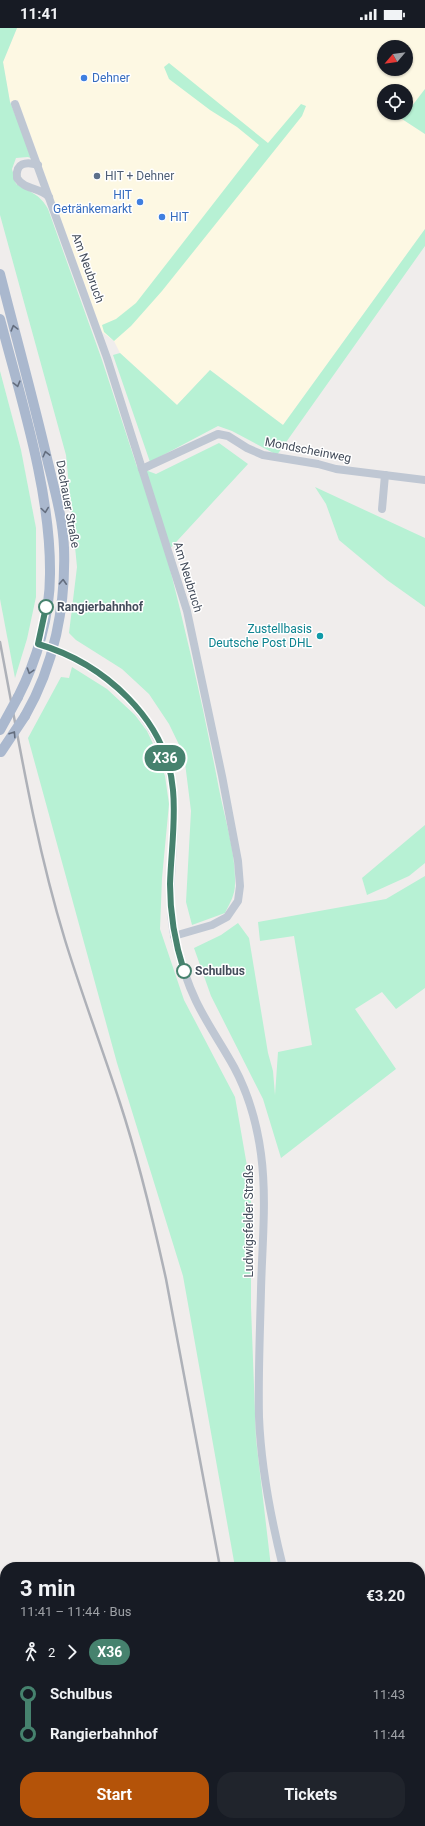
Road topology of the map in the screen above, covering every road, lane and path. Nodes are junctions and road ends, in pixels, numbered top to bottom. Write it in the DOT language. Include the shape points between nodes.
graph roads {
  1 [pos="15,104"];
  2 [pos="38,165"];
  3 [pos="50,198"];
  4 [pos="0,274"];
  5 [pos="0,319"];
  6 [pos="142,469"];
  7 [pos="386,475"];
  8 [pos="425,480"];
  9 [pos="382,509"];
  10 [pos="38,644"];
  11 [pos="53,648"];
  12 [pos="0,730"];
  13 [pos="0,753"];
  14 [pos="174,936"];
  15 [pos="282,1562"];
  1 -- 2 [label="street, Am Neubruch"];
  2 -- 3 [label="street, Am Neubruch"];
  2 -- 3 [label="street" via="20,165 17,169 17,178 24,186 41,190"];
  3 -- 6 [label="street, Am Neubruch" via="107,358"];
  11 -- 4 [label="main road, Dachauer Straße, one-way" via="62,598 64,546 53,484"];
  5 -- 10 [label="main road, Dachauer Straße, one-way" via="41,482 48,528 50,576 45,619"];
  6 -- 7 [label="street, Mondscheinweg" via="218,434 228,436 263,455 336,469"];
  6 -- 14 [label="street, Am Neubruch" via="187,611 219,759 238,861 240,886 238,901 227,916 212,925"];
  7 -- 8 [label="street, Mondscheinweg"];
  7 -- 9 [label="street"];
  10 -- 11 [label="street, Ludwigsfelder Straße"];
  10 -- 12 [label="main road, Dachauer Straße, one-way, bridge" via="28,677"];
  13 -- 11 [label="main road, Dachauer Straße, one-way, bridge" via="37,695"];
  11 -- 14 [label="street, Ludwigsfelder Straße" via="98,671 124,692 139,710 167,761 173,788 170,884"];
  14 -- 15 [label="street, Ludwigsfelder Straße" via="196,1002 235,1069 248,1100 261,1153 263,1215 259,1417 265,1476"];
}
